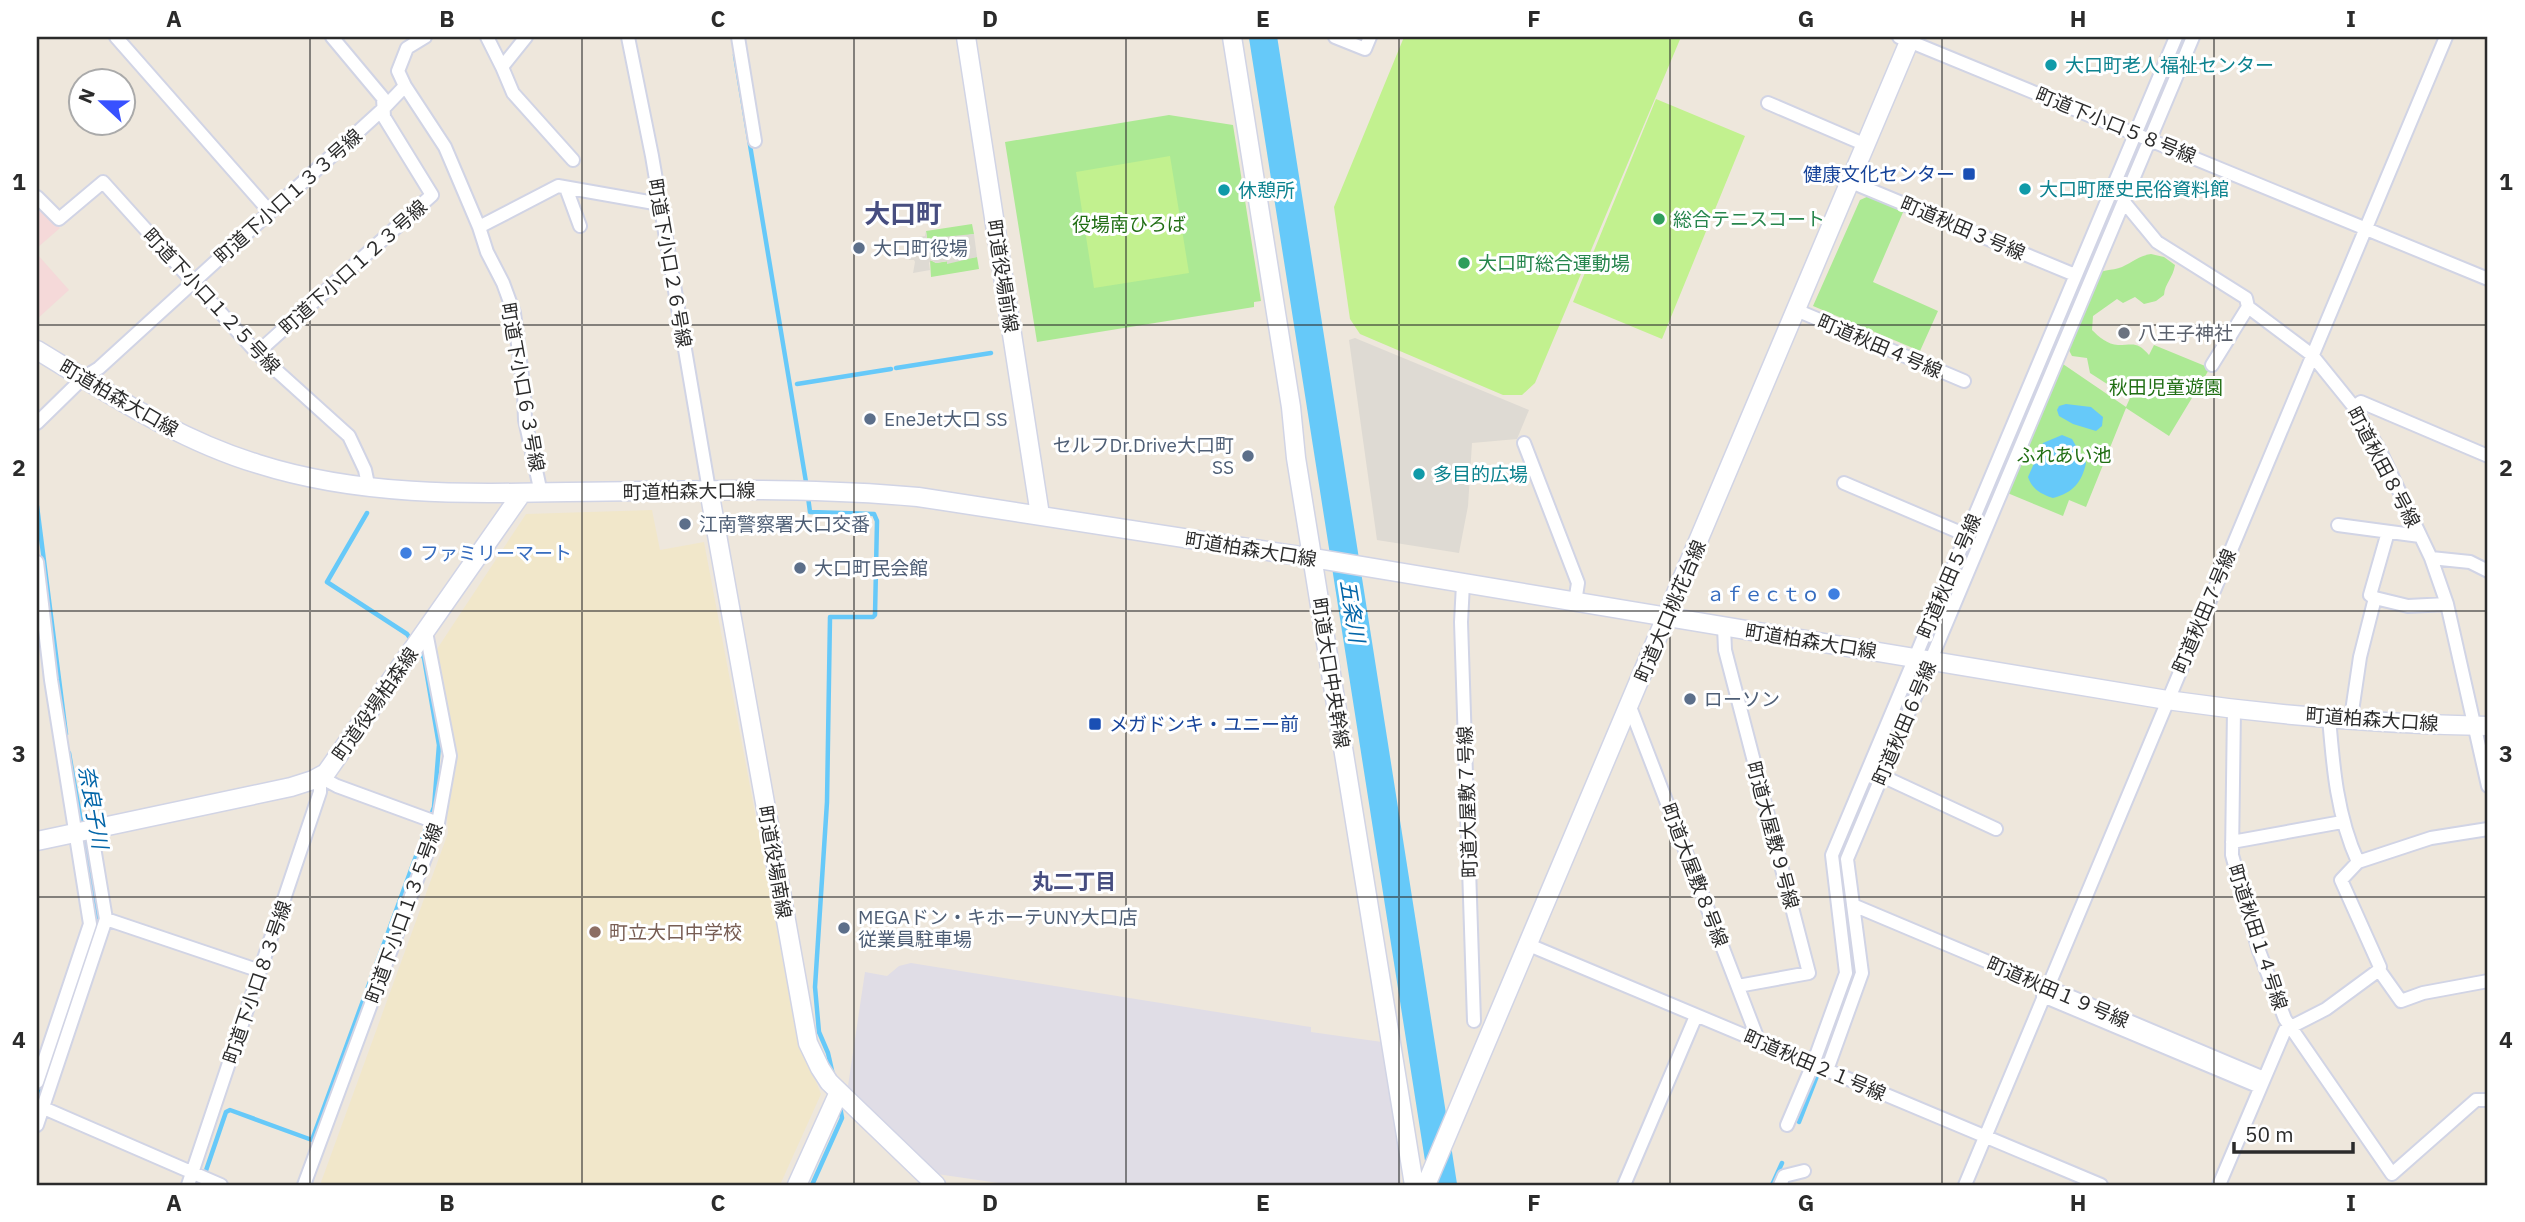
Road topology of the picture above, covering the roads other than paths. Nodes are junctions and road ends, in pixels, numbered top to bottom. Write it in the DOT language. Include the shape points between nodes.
graph roads {
  1 [pos="116,37"];
  2 [pos="332,37"];
  3 [pos="425,37"];
  4 [pos="487,37"];
  5 [pos="526,37"];
  6 [pos="628,37"];
  7 [pos="738,37"];
  8 [pos="966,37"];
  9 [pos="1232,37"];
  10 [pos="1335,37"];
  11 [pos="1370,37"];
  12 [pos="2176,37"];
  13 [pos="2193,37"];
  14 [pos="2446,37"];
  15 [pos="1907,38"];
  16 [pos="502,67"];
  17 [pos="405,86"];
  18 [pos="1768,103"];
  19 [pos="383,109"];
  20 [pos="2135,132"];
  21 [pos="2150,139"];
  22 [pos="755,141"];
  23 [pos="1866,145"];
  24 [pos="573,160"];
  25 [pos="1851,182"];
  26 [pos="566,188"];
  27 [pos="37,197"];
  28 [pos="2123,202"];
  29 [pos="660,204"];
  30 [pos="270,212"];
  31 [pos="580,226"];
  32 [pos="479,227"];
  33 [pos="2366,228"];
  34 [pos="2075,275"];
  35 [pos="2488,279"];
  36 [pos="193,283"];
  37 [pos="2248,307"];
  38 [pos="1796,310"];
  39 [pos="37,350"];
  40 [pos="257,353"];
  41 [pos="2312,355"];
  42 [pos="2211,365"];
  43 [pos="83,378"];
  44 [pos="1964,381"];
  45 [pos="2354,407"];
  46 [pos="37,423"];
  47 [pos="1524,443"];
  48 [pos="2488,456"];
  49 [pos="1844,483"];
  50 [pos="369,489"];
  51 [pos="709,490"];
  52 [pos="522,493"];
  53 [pos="541,493"];
  54 [pos="1040,515"];
  55 [pos="2338,526"];
  56 [pos="2388,531"];
  57 [pos="1966,535"];
  58 [pos="2420,536"];
  59 [pos="1313,558"];
  60 [pos="2431,558"];
  61 [pos="37,562"];
  62 [pos="2488,571"];
  63 [pos="1463,584"];
  64 [pos="2375,598"];
  65 [pos="1575,602"];
  66 [pos="2446,604"];
  67 [pos="1667,618"];
  68 [pos="1724,626"];
  69 [pos="426,632"];
  70 [pos="1923,659"];
  71 [pos="2167,700"];
  72 [pos="1630,707"];
  73 [pos="2234,709"];
  74 [pos="2329,717"];
  75 [pos="2351,718"];
  76 [pos="2482,726"];
  77 [pos="1882,776"];
  78 [pos="320,777"];
  79 [pos="2488,786"];
  80 [pos="2342,822"];
  81 [pos="438,823"];
  82 [pos="1996,829"];
  83 [pos="2488,829"];
  84 [pos="84,831"];
  85 [pos="37,841"];
  86 [pos="2232,842"];
  87 [pos="2358,862"];
  88 [pos="1853,905"];
  89 [pos="106,919"];
  90 [pos="1529,945"];
  91 [pos="260,971"];
  92 [pos="2379,971"];
  93 [pos="2488,981"];
  94 [pos="1738,986"];
  95 [pos="2045,992"];
  96 [pos="1696,1016"];
  97 [pos="1474,1021"];
  98 [pos="2289,1026"];
  99 [pos="1759,1042"];
  100 [pos="1813,1064"];
  101 [pos="1827,1070"];
  102 [pos="37,1082"];
  103 [pos="2262,1083"];
  104 [pos="839,1092"];
  105 [pos="2488,1100"];
  106 [pos="40,1107"];
  107 [pos="37,1125"];
  108 [pos="1787,1125"];
  109 [pos="1985,1137"];
  110 [pos="1804,1171"];
  111 [pos="190,1179"];
  112 [pos="2096,1184"];
  113 [pos="222,1185"];
  114 [pos="304,1185"];
  115 [pos="797,1185"];
  116 [pos="936,1185"];
  117 [pos="1414,1185"];
  118 [pos="1426,1185"];
  119 [pos="1624,1185"];
  120 [pos="1780,1185"];
  121 [pos="1965,1185"];
  122 [pos="2219,1185"];
  1 -- 30 [label="street"];
  2 -- 19 [label="street, 町道下小口１２３号線" via="383,99"];
  3 -- 17 [label="street" via="407,48 401,59 398,71"];
  4 -- 16 [label="street"];
  5 -- 16 [label="street"];
  6 -- 29 [label="street, 町道下小口２６号線"];
  7 -- 22 [label="street"];
  8 -- 54 [label="street, 町道役場前線"];
  9 -- 59 [label="street, 町道大口中央幹線"];
  10 -- 11 [label="street" via="1365,49"];
  12 -- 20 [label="street, 町道秋田５号線"];
  13 -- 21 [label="street, 町道秋田６号線"];
  14 -- 33 [label="street, 町道秋田７号線"];
  15 -- 20 [label="street, 町道下小口５８号線"];
  15 -- 23 [label="street, 町道大口桃花台線"];
  16 -- 24 [label="street" via="513,93"];
  17 -- 19 [label="street, 町道下小口１３３号線"];
  17 -- 32 [label="street, 町道下小口６３号線" via="445,148"];
  18 -- 23 [label="street"];
  19 -- 30 [label="street, 町道下小口１３３号線"];
  19 -- 40 [label="street, 町道下小口１２３号線" via="432,195"];
  20 -- 21 [label="street, 町道下小口５８号線"];
  20 -- 34 [label="street, 町道秋田５号線"];
  21 -- 28 [label="street, 町道秋田６号線"];
  21 -- 33 [label="street, 町道下小口５８号線"];
  23 -- 25 [label="street, 町道大口桃花台線"];
  25 -- 34 [label="street, 町道秋田３号線"];
  25 -- 38 [label="street, 町道大口桃花台線"];
  26 -- 29 [label="street"];
  26 -- 31 [label="street"];
  26 -- 32 [label="street" via="558,186"];
  27 -- 36 [label="street, 町道下小口１２５号線" via="60,219 103,183"];
  28 -- 37 [label="street, 町道秋田８号線" via="2157,242 2246,298"];
  28 -- 70 [label="street, 町道秋田６号線"];
  29 -- 51 [label="street, 町道下小口２６号線"];
  30 -- 36 [label="street, 町道下小口１３３号線"];
  32 -- 53 [label="street, 町道下小口６３号線" via="514,313 525,419"];
  33 -- 35 [label="street, 町道下小口５８号線"];
  33 -- 41 [label="street, 町道秋田７号線"];
  34 -- 57 [label="street, 町道秋田５号線"];
  36 -- 40 [label="street, 町道下小口１２５号線"];
  36 -- 43 [label="street, 町道下小口１３３号線"];
  37 -- 41 [label="street, 町道秋田８号線"];
  37 -- 42 [label="street"];
  38 -- 44 [label="street, 町道秋田４号線"];
  38 -- 67 [label="street, 町道大口桃花台線"];
  39 -- 43 [label="street, 町道柏森大口線"];
  40 -- 50 [label="street, 町道下小口１２５号線" via="349,436"];
  41 -- 45 [label="street, 町道秋田８号線"];
  41 -- 71 [label="street, 町道秋田７号線"];
  43 -- 46 [label="street, 町道下小口１３３号線"];
  43 -- 50 [label="street, 町道柏森大口線" via="151,419 213,448 300,476"];
  45 -- 48 [label="street" via="2361,402"];
  45 -- 58 [label="street, 町道秋田８号線"];
  47 -- 65 [label="street" via="1578,583"];
  49 -- 57 [label="street"];
  50 -- 52 [label="street, 町道柏森大口線"];
  51 -- 53 [label="street, 町道柏森大口線"];
  51 -- 54 [label="street, 町道柏森大口線" via="854,491"];
  51 -- 104 [label="street, 町道役場南線" via="805,1032 820,1068"];
  52 -- 53 [label="street, 町道柏森大口線"];
  52 -- 69 [label="street, 町道役場柏森線"];
  54 -- 59 [label="street, 町道柏森大口線"];
  55 -- 56 [label="street"];
  56 -- 58 [label="street"];
  56 -- 64 [label="street" via="2370,595"];
  57 -- 70 [label="street, 町道秋田５号線"];
  58 -- 60 [label="street, 町道秋田８号線"];
  59 -- 63 [label="street, 町道柏森大口線"];
  59 -- 117 [label="street, 町道大口中央幹線"];
  60 -- 62 [label="street" via="2470,562"];
  60 -- 66 [label="street, 町道秋田８号線"];
  61 -- 84 [label="street" via="51,680"];
  63 -- 65 [label="street, 町道柏森大口線"];
  63 -- 97 [label="street, 町道大屋敷７号線"];
  64 -- 66 [label="street" via="2408,606"];
  64 -- 75 [label="street"];
  65 -- 67 [label="street, 町道柏森大口線"];
  66 -- 76 [label="street, 町道秋田８号線"];
  67 -- 68 [label="street, 町道柏森大口線"];
  67 -- 72 [label="street, 町道大口桃花台線"];
  68 -- 70 [label="street, 町道柏森大口線"];
  68 -- 94 [label="street, 町道大屋敷９号線" via="1724,650 1810,973"];
  69 -- 78 [label="street, 町道役場柏森線"];
  69 -- 81 [label="street, 町道下小口１３５号線" via="450,756"];
  70 -- 71 [label="street, 町道柏森大口線"];
  70 -- 77 [label="street, 町道秋田６号線"];
  70 -- 100 [label="street, 町道秋田５号線" via="1832,855 1846,974"];
  71 -- 73 [label="street, 町道柏森大口線"];
  71 -- 95 [label="street, 町道秋田７号線"];
  72 -- 90 [label="street, 町道大口桃花台線"];
  72 -- 94 [label="street, 町道大屋敷８号線"];
  73 -- 74 [label="street, 町道柏森大口線"];
  73 -- 86 [label="street, 町道秋田１４号線"];
  74 -- 75 [label="street, 町道柏森大口線"];
  74 -- 80 [label="street"];
  75 -- 76 [label="street, 町道柏森大口線"];
  76 -- 79 [label="street, 町道秋田８号線"];
  77 -- 82 [label="street"];
  77 -- 88 [label="street, 町道秋田６号線" via="1847,859"];
  78 -- 81 [label="street"];
  78 -- 84 [label="street, 町道役場柏森線"];
  78 -- 91 [label="street, 町道下小口８３号線" via="320,792"];
  80 -- 86 [label="street"];
  80 -- 87 [label="street"];
  81 -- 114 [label="street, 町道下小口１３５号線"];
  83 -- 87 [label="street" via="2431,838"];
  84 -- 85 [label="street, 町道役場柏森線"];
  84 -- 89 [label="street"];
  84 -- 102 [label="street" via="90,924"];
  86 -- 98 [label="street, 町道秋田１４号線" via="2234,868 2259,951"];
  87 -- 92 [label="street" via="2341,880"];
  88 -- 95 [label="street, 町道秋田１９号線"];
  88 -- 101 [label="street, 町道秋田６号線" via="1862,973"];
  89 -- 91 [label="street"];
  89 -- 106 [label="street"];
  90 -- 96 [label="street, 町道秋田２１号線"];
  90 -- 118 [label="street, 町道大口桃花台線"];
  91 -- 111 [label="street, 町道下小口８３号線"];
  92 -- 93 [label="street" via="2401,1001"];
  92 -- 98 [label="street" via="2326,1009"];
  94 -- 99 [label="street, 町道大屋敷８号線"];
  95 -- 103 [label="street, 町道秋田１９号線"];
  95 -- 109 [label="street, 町道秋田７号線"];
  96 -- 99 [label="street, 町道秋田２１号線"];
  96 -- 119 [label="street"];
  98 -- 103 [label="street"];
  98 -- 105 [label="street, 町道秋田１４号線" via="2392,1174 2476,1100"];
  99 -- 100 [label="street, 町道秋田２１号線"];
  100 -- 101 [label="street, 町道秋田２１号線"];
  100 -- 108 [label="street, 町道秋田５号線"];
  101 -- 109 [label="street, 町道秋田２１号線"];
  103 -- 122 [label="street"];
  104 -- 115 [label="street"];
  104 -- 116 [label="street, 町道役場南線"];
  106 -- 107 [label="street"];
  106 -- 111 [label="street"];
  109 -- 112 [label="street, 町道秋田２１号線"];
  109 -- 121 [label="street, 町道秋田７号線"];
  110 -- 120 [label="street" via="1784,1176"];
  111 -- 113 [label="street"];
}
